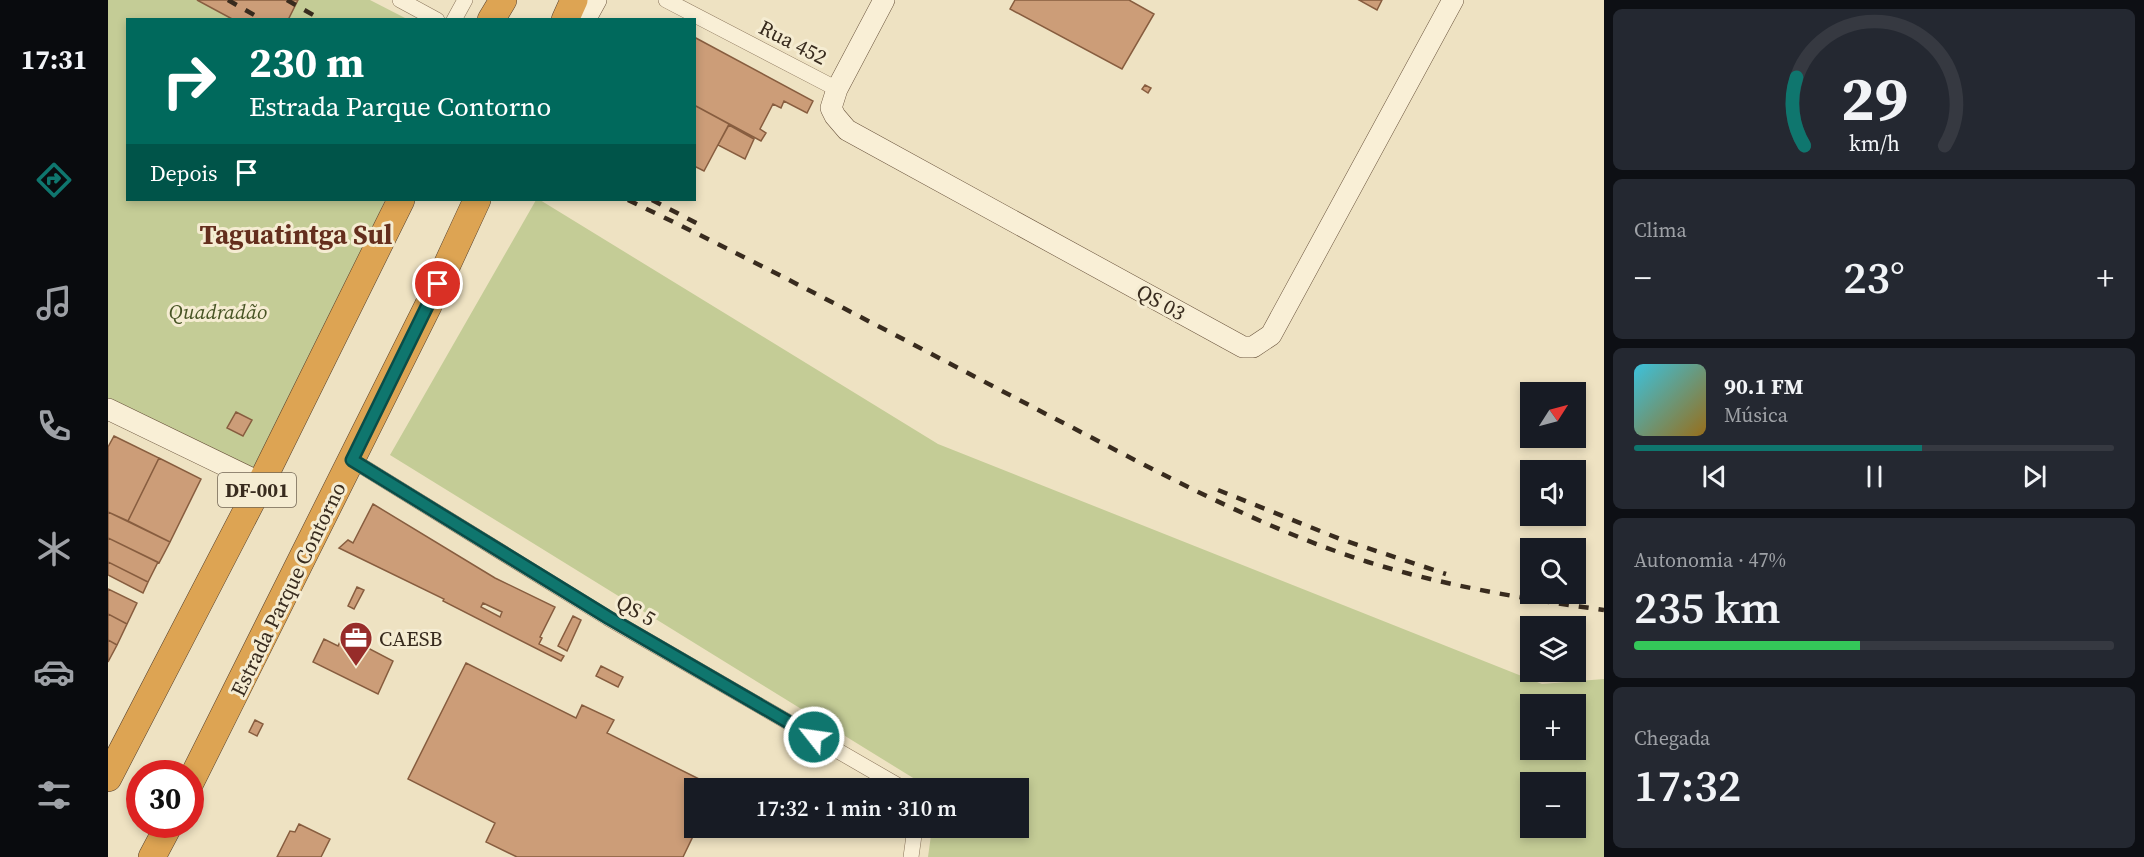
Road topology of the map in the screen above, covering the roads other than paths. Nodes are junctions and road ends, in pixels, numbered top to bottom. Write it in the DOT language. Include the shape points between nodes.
graph roads {
  1 [pos="400,0"];
  2 [pos="465,0"];
  3 [pos="503,0"];
  4 [pos="574,0"];
  5 [pos="596,0"];
  6 [pos="666,0"];
  7 [pos="884,0"];
  8 [pos="1453,0"];
  9 [pos="433,18"];
  10 [pos="455,18"];
  11 [pos="492,18"];
  12 [pos="566,18"];
  13 [pos="586,18"];
  14 [pos="837,89"];
  15 [pos="401,201"];
  16 [pos="477,201"];
  17 [pos="109,412"];
  18 [pos="352,460"];
  19 [pos="261,483"];
  20 [pos="202,760"];
  21 [pos="108,778"];
  22 [pos="885,778"];
  23 [pos="162,838"];
  24 [pos="914,838"];
  25 [pos="152,857"];
  26 [pos="911,857"];
  1 -- 9 [label="street"];
  2 -- 10 [label="street"];
  3 -- 11 [label="highway"];
  4 -- 12 [label="highway"];
  5 -- 13 [label="street"];
  6 -- 14 [label="street, Rua 452"];
  7 -- 14 [label="street, QS 03"];
  8 -- 14 [label="street, QS 03" via="1271,335 1253,347 1243,347 848,130 831,108"];
  15 -- 19 [label="highway, DF-001"];
  16 -- 18 [label="highway, Estrada Parque Contorno / DF-001"];
  17 -- 19 [label="street"];
  18 -- 20 [label="highway, Estrada Parque Contorno / DF-001"];
  18 -- 22 [label="street, QS 5" via="609,618"];
  19 -- 21 [label="highway, DF-001"];
  23 -- 25 [label="highway"];
  24 -- 26 [label="street"];
}
